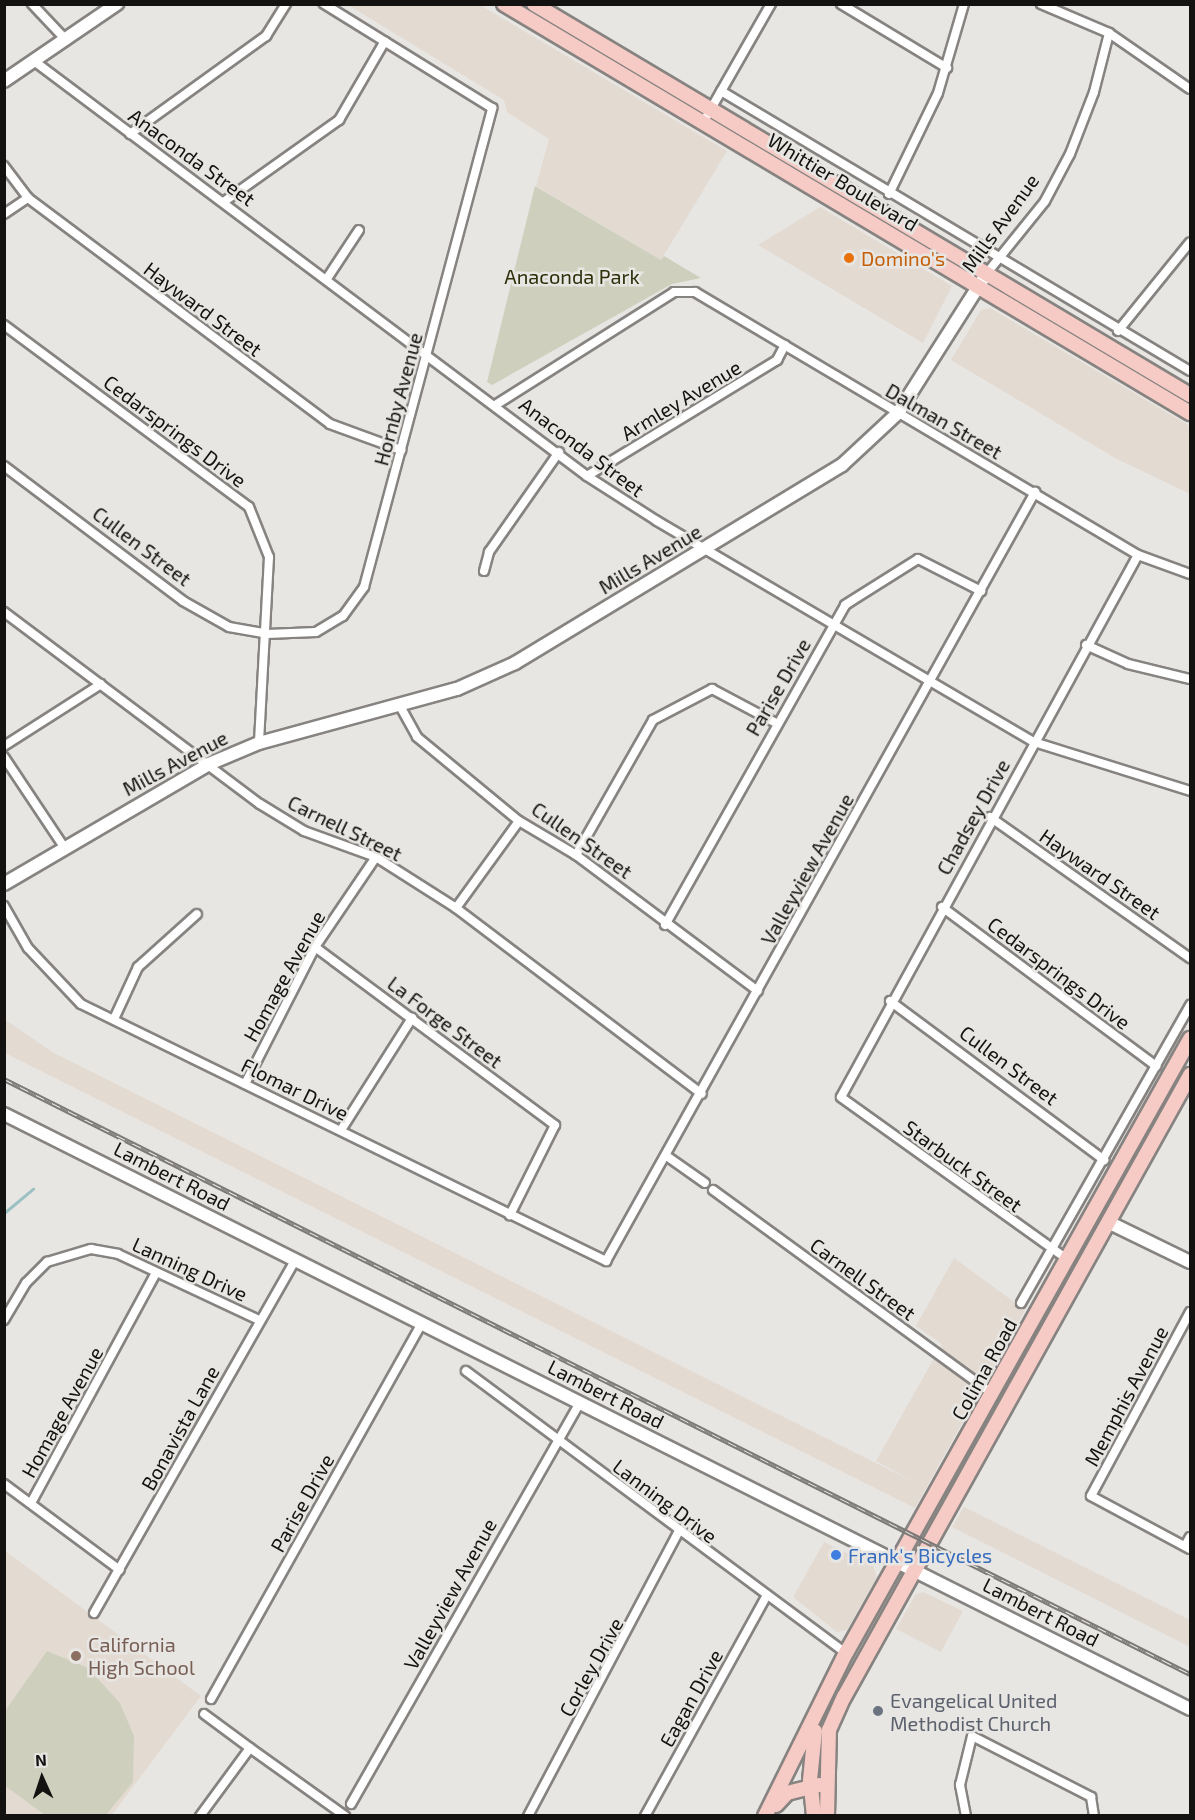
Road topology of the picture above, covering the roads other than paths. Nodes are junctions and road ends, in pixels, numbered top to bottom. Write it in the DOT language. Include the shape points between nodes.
graph roads {
  1 [pos="32,4"];
  2 [pos="117,4"];
  3 [pos="286,4"];
  4 [pos="324,4"];
  5 [pos="504,4"];
  6 [pos="534,4"];
  7 [pos="771,4"];
  8 [pos="841,4"];
  9 [pos="964,4"];
  10 [pos="1041,4"];
  11 [pos="1108,33"];
  12 [pos="66,40"];
  13 [pos="385,41"];
  14 [pos="34,61"];
  15 [pos="947,68"];
  16 [pos="4,81"];
  17 [pos="1191,89"];
  18 [pos="721,91"];
  19 [pos="708,115"];
  20 [pos="130,134"];
  21 [pos="4,166"];
  22 [pos="889,194"];
  23 [pos="28,198"];
  24 [pos="225,201"];
  25 [pos="4,214"];
  26 [pos="359,230"];
  27 [pos="1191,242"];
  28 [pos="998,256"];
  29 [pos="987,273"];
  30 [pos="328,277"];
  31 [pos="978,287"];
  32 [pos="4,325"];
  33 [pos="1118,331"];
  34 [pos="785,345"];
  35 [pos="428,352"];
  36 [pos="1191,371"];
  37 [pos="1191,395"];
  38 [pos="497,404"];
  39 [pos="898,413"];
  40 [pos="1191,414"];
  41 [pos="401,450"];
  42 [pos="559,452"];
  43 [pos="4,466"];
  44 [pos="587,476"];
  45 [pos="1035,492"];
  46 [pos="707,547"];
  47 [pos="1138,555"];
  48 [pos="484,571"];
  49 [pos="1191,574"];
  50 [pos="981,591"];
  51 [pos="4,612"];
  52 [pos="832,625"];
  53 [pos="267,634"];
  54 [pos="1086,645"];
  55 [pos="1191,679"];
  56 [pos="931,681"];
  57 [pos="101,684"];
  58 [pos="400,706"];
  59 [pos="776,723"];
  60 [pos="1034,742"];
  61 [pos="260,743"];
  62 [pos="4,746"];
  63 [pos="4,757"];
  64 [pos="209,764"];
  65 [pos="1191,791"];
  66 [pos="990,817"];
  67 [pos="519,821"];
  68 [pos="64,847"];
  69 [pos="576,855"];
  70 [pos="376,857"];
  71 [pos="4,884"];
  72 [pos="4,906"];
  73 [pos="942,907"];
  74 [pos="456,908"];
  75 [pos="197,914"];
  76 [pos="665,924"];
  77 [pos="315,947"];
  78 [pos="1191,958"];
  79 [pos="758,991"];
  80 [pos="890,1001"];
  81 [pos="1191,1005"];
  82 [pos="412,1018"];
  83 [pos="114,1019"];
  84 [pos="1191,1039"];
  85 [pos="1156,1066"];
  86 [pos="1191,1075"];
  87 [pos="244,1084"];
  88 [pos="702,1094"];
  89 [pos="841,1097"];
  90 [pos="4,1114"];
  91 [pos="341,1130"];
  92 [pos="668,1157"];
  93 [pos="1104,1160"];
  94 [pos="705,1183"];
  95 [pos="713,1190"];
  96 [pos="1094,1214"];
  97 [pos="510,1215"];
  98 [pos="1108,1222"];
  99 [pos="1052,1252"];
  100 [pos="1067,1259"];
  101 [pos="295,1260"];
  102 [pos="606,1261"];
  103 [pos="1191,1262"];
  104 [pos="1081,1267"];
  105 [pos="156,1273"];
  106 [pos="1021,1303"];
  107 [pos="1191,1312"];
  108 [pos="4,1320"];
  109 [pos="259,1320"];
  110 [pos="422,1323"];
  111 [pos="466,1371"];
  112 [pos="1000,1397"];
  113 [pos="580,1402"];
  114 [pos="556,1439"];
  115 [pos="4,1484"];
  116 [pos="30,1503"];
  117 [pos="678,1533"];
  118 [pos="1191,1537"];
  119 [pos="1188,1548"];
  120 [pos="897,1562"];
  121 [pos="120,1570"];
  122 [pos="917,1572"];
  123 [pos="766,1597"];
  124 [pos="94,1613"];
  125 [pos="846,1653"];
  126 [pos="211,1699"];
  127 [pos="1191,1709"];
  128 [pos="204,1714"];
  129 [pos="817,1720"];
  130 [pos="249,1748"];
  131 [pos="818,1786"];
  132 [pos="351,1804"];
  133 [pos="200,1815"];
  134 [pos="345,1815"];
  135 [pos="528,1815"];
  136 [pos="645,1815"];
  137 [pos="766,1815"];
  138 [pos="814,1815"];
  139 [pos="827,1815"];
  140 [pos="966,1815"];
  141 [pos="1094,1815"];
  1 -- 12 [label="street"];
  2 -- 12 [label="street"];
  3 -- 20 [label="street" via="266,36"];
  4 -- 13 [label="street"];
  5 -- 19 [label="main road, Whittier Boulevard"];
  6 -- 19 [label="main road, Whittier Boulevard"];
  7 -- 18 [label="street"];
  8 -- 15 [label="street"];
  9 -- 15 [label="street"];
  10 -- 11 [label="street"];
  11 -- 17 [label="street"];
  11 -- 28 [label="street, Mills Avenue" via="1095,92 1070,154 1045,201"];
  12 -- 14 [label="street"];
  13 -- 24 [label="street" via="339,120"];
  13 -- 35 [label="street, Hornby Avenue" via="492,108"];
  14 -- 16 [label="street"];
  14 -- 20 [label="street, Anaconda Street"];
  15 -- 22 [label="street"];
  18 -- 19 [label="street"];
  18 -- 22 [label="street, Whittier Boulevard"];
  19 -- 29 [label="main road, Whittier Boulevard"];
  19 -- 31 [label="main road, Whittier Boulevard"];
  20 -- 24 [label="street, Anaconda Street"];
  21 -- 23 [label="street, Hayward Street"];
  22 -- 28 [label="street, Whittier Boulevard"];
  23 -- 25 [label="street"];
  23 -- 41 [label="street, Hayward Street" via="330,424"];
  24 -- 30 [label="street, Anaconda Street"];
  26 -- 30 [label="street"];
  27 -- 33 [label="street"];
  28 -- 29 [label="street, Mills Avenue"];
  28 -- 33 [label="street, Whittier Boulevard"];
  29 -- 31 [label="street, Mills Avenue"];
  29 -- 37 [label="main road, Whittier Boulevard"];
  30 -- 35 [label="street, Anaconda Street"];
  31 -- 39 [label="street, Mills Avenue"];
  31 -- 40 [label="main road, Whittier Boulevard"];
  32 -- 53 [label="street, Cedarsprings Drive" via="249,507 269,558"];
  33 -- 36 [label="street, Whittier Boulevard"];
  34 -- 38 [label="street, Dalman Street" via="684,290"];
  34 -- 39 [label="street, Dalman Street"];
  34 -- 44 [label="street, Armley Avenue" via="777,360"];
  35 -- 38 [label="street, Anaconda Street"];
  35 -- 41 [label="street, Hornby Avenue"];
  38 -- 42 [label="street, Anaconda Street"];
  39 -- 45 [label="street, Dalman Street"];
  39 -- 46 [label="street, Mills Avenue" via="842,465"];
  41 -- 53 [label="street, Hornby Avenue" via="364,587 343,616 316,632"];
  42 -- 44 [label="street, Anaconda Street"];
  42 -- 48 [label="street" via="489,552"];
  43 -- 53 [label="street, Cullen Street" via="206,616"];
  44 -- 46 [label="street, Anaconda Street"];
  45 -- 47 [label="street, Dalman Street"];
  45 -- 50 [label="street, Valleyview Avenue"];
  46 -- 52 [label="street, Anaconda Street"];
  46 -- 58 [label="street, Mills Avenue" via="515,663"];
  47 -- 49 [label="street, Dalman Street"];
  47 -- 54 [label="street, Chadsey Drive"];
  50 -- 52 [label="street, Parise Drive" via="918,559 845,605"];
  50 -- 56 [label="street, Valleyview Avenue"];
  51 -- 57 [label="street, Carnell Street"];
  52 -- 56 [label="street, Anaconda Street"];
  52 -- 59 [label="street, Parise Drive"];
  53 -- 61 [label="street, Cedarsprings Drive"];
  54 -- 55 [label="street" via="1128,664"];
  54 -- 60 [label="street, Chadsey Drive"];
  56 -- 60 [label="street, Anaconda Street"];
  56 -- 79 [label="street, Valleyview Avenue"];
  57 -- 62 [label="street"];
  57 -- 64 [label="street, Carnell Street"];
  58 -- 61 [label="street, Mills Avenue"];
  58 -- 67 [label="street, Cullen Street" via="417,737"];
  59 -- 69 [label="street" via="712,689 653,720"];
  59 -- 76 [label="street, Parise Drive"];
  60 -- 65 [label="street, Anaconda Street"];
  60 -- 66 [label="street, Chadsey Drive"];
  61 -- 64 [label="street, Mills Avenue"];
  63 -- 68 [label="street"];
  64 -- 68 [label="street, Mills Avenue"];
  64 -- 70 [label="street, Carnell Street" via="304,831"];
  66 -- 73 [label="street, Chadsey Drive"];
  66 -- 78 [label="street, Hayward Street"];
  67 -- 69 [label="street, Cullen Street"];
  67 -- 74 [label="street"];
  68 -- 71 [label="street, Mills Avenue"];
  69 -- 76 [label="street, Cullen Street"];
  70 -- 74 [label="street, Carnell Street"];
  70 -- 77 [label="street, Homage Avenue"];
  72 -- 83 [label="street, Flomar Drive" via="57,983 81,1004"];
  73 -- 80 [label="street, Chadsey Drive"];
  73 -- 85 [label="street, Cedarsprings Drive"];
  74 -- 88 [label="street, Carnell Street"];
  75 -- 83 [label="street" via="138,967"];
  76 -- 79 [label="street, Cullen Street"];
  77 -- 82 [label="street, La Forge Street"];
  77 -- 87 [label="street, Homage Avenue"];
  79 -- 88 [label="street, Valleyview Avenue"];
  80 -- 89 [label="street, Chadsey Drive"];
  80 -- 93 [label="street, Cullen Street"];
  81 -- 85 [label="street"];
  82 -- 91 [label="street"];
  82 -- 97 [label="street, La Forge Street" via="555,1125"];
  83 -- 87 [label="street, Flomar Drive"];
  84 -- 96 [label="main road, Colima Road"];
  85 -- 93 [label="street"];
  86 -- 98 [label="main road, Colima Road"];
  87 -- 91 [label="street, Flomar Drive"];
  88 -- 92 [label="street, Valleyview Avenue"];
  89 -- 99 [label="street, Starbuck Street"];
  90 -- 101 [label="street, Lambert Road"];
  91 -- 97 [label="street, Flomar Drive"];
  92 -- 94 [label="street"];
  92 -- 102 [label="street, Valleyview Avenue"];
  93 -- 99 [label="street"];
  95 -- 112 [label="street, Carnell Street"];
  96 -- 98 [label="street"];
  96 -- 100 [label="main road, Colima Road"];
  97 -- 102 [label="street, Flomar Drive"];
  98 -- 103 [label="street"];
  98 -- 104 [label="main road, Colima Road"];
  99 -- 100 [label="street, Starbuck Street"];
  99 -- 106 [label="street"];
  100 -- 104 [label="main road"];
  100 -- 112 [label="main road, Colima Road"];
  101 -- 109 [label="street, Bonavista Lane"];
  101 -- 110 [label="street, Lambert Road"];
  104 -- 112 [label="main road, Colima Road"];
  105 -- 108 [label="street, Lanning Drive" via="118,1254 91,1249 70,1253 47,1262 26,1283"];
  105 -- 109 [label="street, Lanning Drive"];
  105 -- 116 [label="street, Homage Avenue"];
  107 -- 119 [label="street, Memphis Avenue" via="1091,1496"];
  109 -- 121 [label="street, Bonavista Lane"];
  110 -- 113 [label="street, Lambert Road"];
  110 -- 126 [label="street, Parise Drive"];
  111 -- 114 [label="street, Lanning Drive"];
  112 -- 120 [label="main road, Colima Road"];
  112 -- 122 [label="main road, Colima Road"];
  113 -- 114 [label="street, Valleyview Avenue"];
  113 -- 120 [label="street, Lambert Road"];
  114 -- 117 [label="street, Lanning Drive"];
  114 -- 132 [label="street, Valleyview Avenue"];
  115 -- 116 [label="street"];
  116 -- 121 [label="street"];
  117 -- 123 [label="street, Lanning Drive"];
  117 -- 135 [label="street, Corley Drive"];
  118 -- 119 [label="street"];
  120 -- 122 [label="street, Lambert Road"];
  120 -- 125 [label="main road, Colima Road"];
  121 -- 124 [label="street, Bonavista Lane"];
  122 -- 127 [label="street, Lambert Road"];
  122 -- 131 [label="main road, Colima Road" via="829,1730"];
  123 -- 125 [label="street, Lanning Drive"];
  123 -- 136 [label="street, Eagan Drive"];
  125 -- 129 [label="main road, Colima Road"];
  128 -- 130 [label="street"];
  129 -- 131 [label="main road"];
  129 -- 137 [label="main road"];
  130 -- 133 [label="street"];
  130 -- 134 [label="street"];
  131 -- 137 [label="main road" via="787,1793"];
  131 -- 138 [label="main road"];
  131 -- 139 [label="main road"];
  140 -- 141 [label="street" via="960,1785 972,1736 1091,1797"];
}
